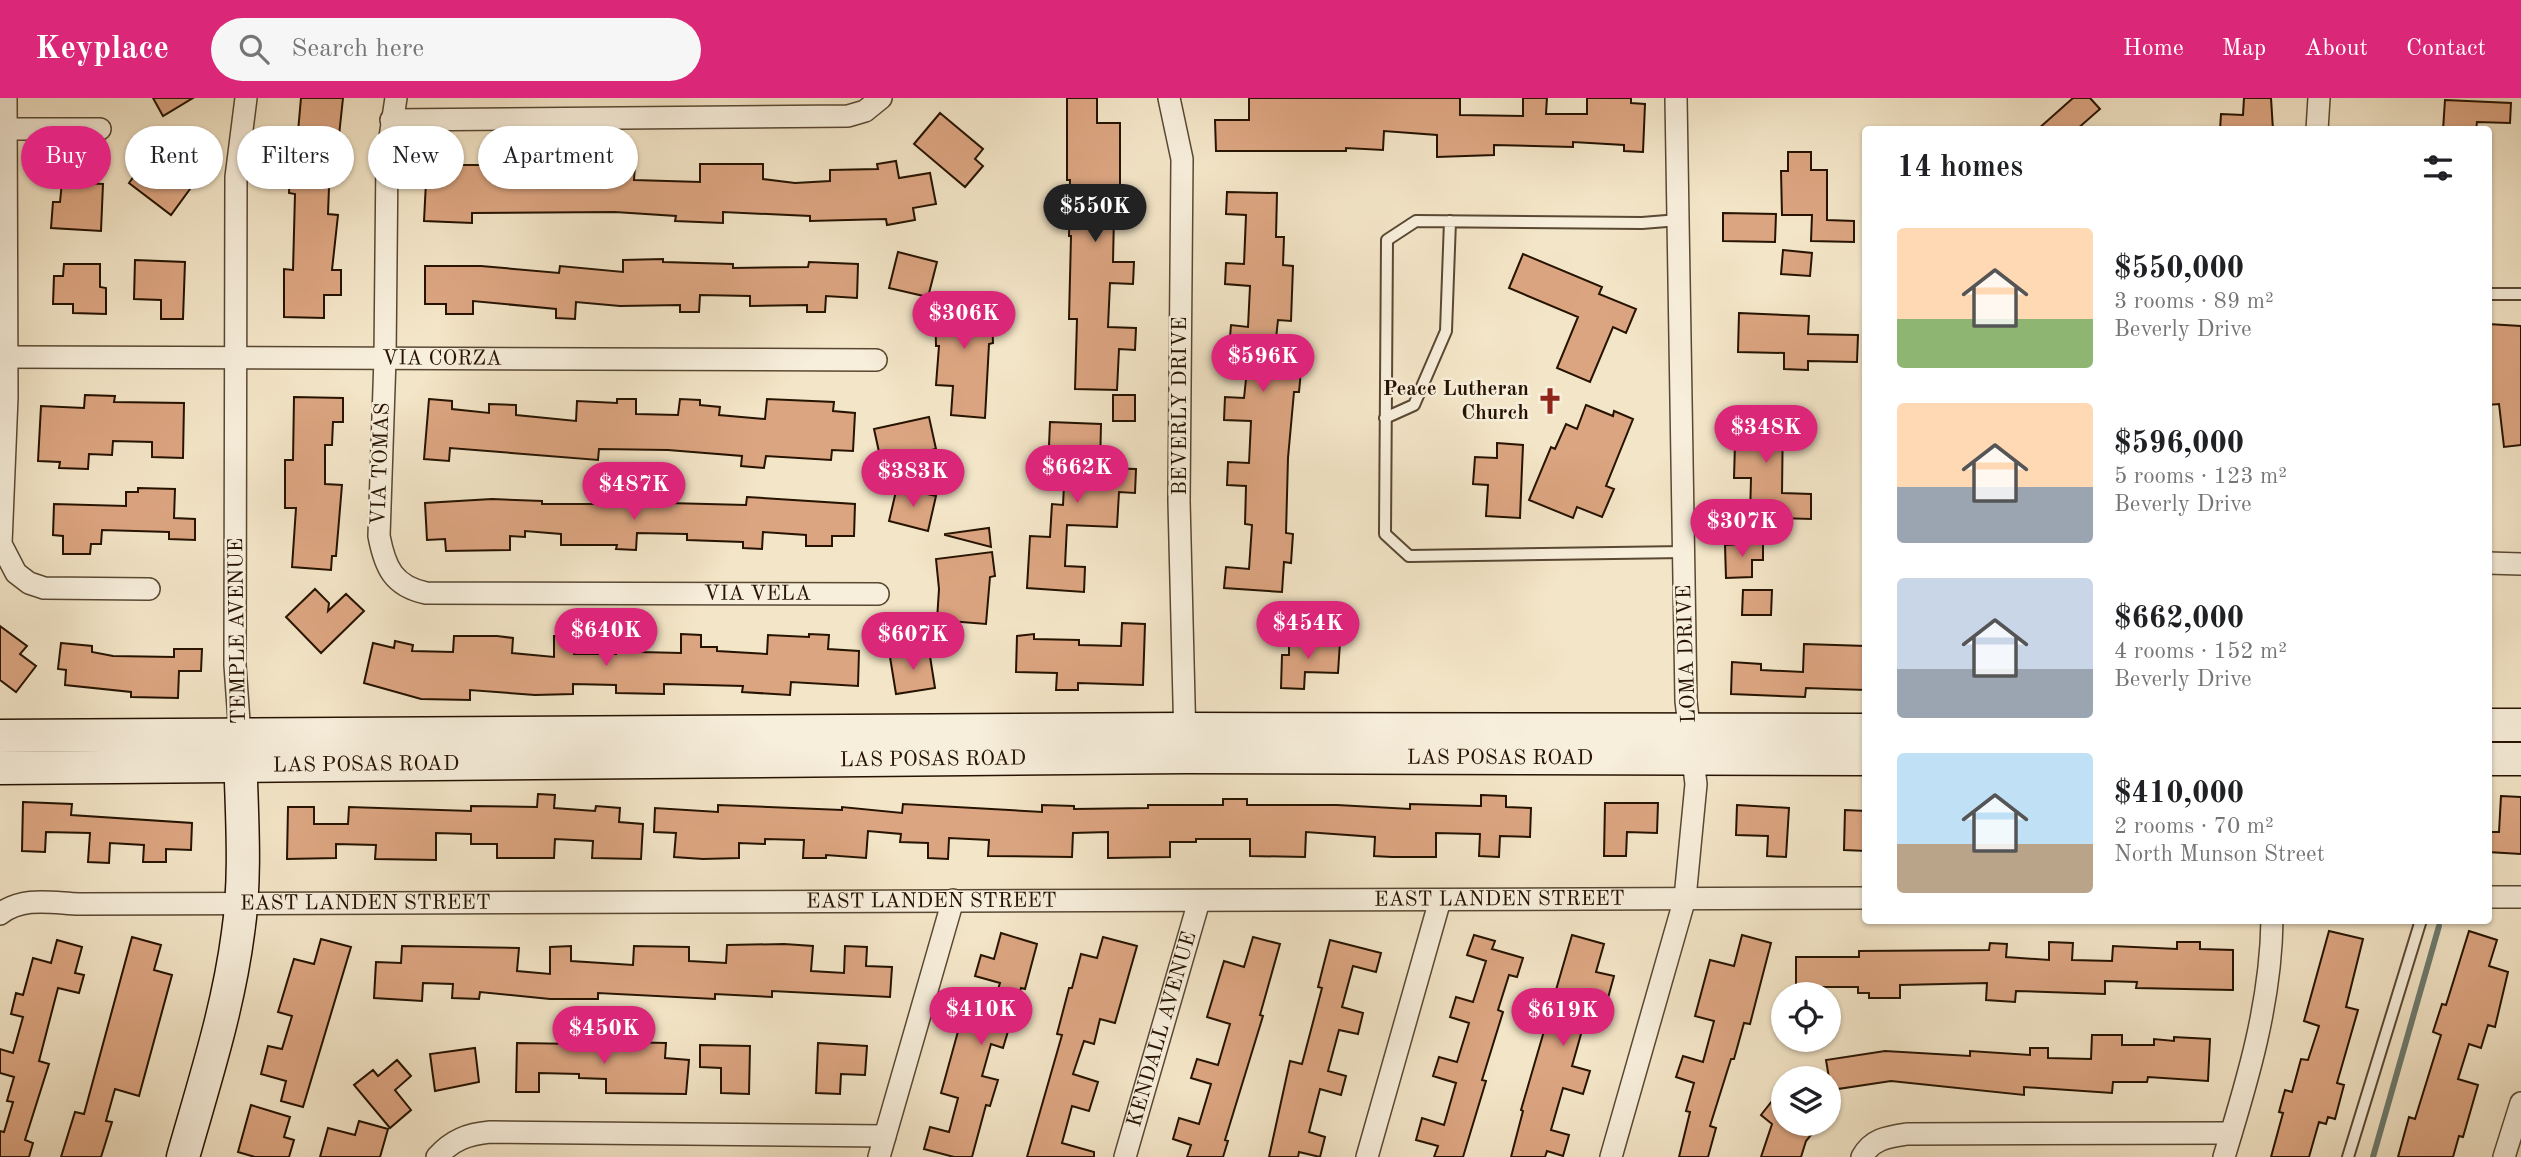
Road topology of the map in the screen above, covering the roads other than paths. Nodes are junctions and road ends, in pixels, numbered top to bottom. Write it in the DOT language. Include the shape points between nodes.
graph roads {
  1 [pos="6,98"];
  2 [pos="246,98"];
  3 [pos="396,98"];
  4 [pos="1169,98"];
  5 [pos="1676,98"];
  6 [pos="2319,98"];
  7 [pos="878,102"];
  8 [pos="659,108"];
  9 [pos="391,120"];
  10 [pos="2317,126"];
  11 [pos="6,129"];
  12 [pos="21,129"];
  13 [pos="1679,220"];
  14 [pos="1450,221"];
  15 [pos="2492,294"];
  16 [pos="2521,294"];
  17 [pos="6,357"];
  18 [pos="237,358"];
  19 [pos="385,358"];
  20 [pos="876,360"];
  21 [pos="1385,418"];
  22 [pos="379,537"];
  23 [pos="1685,552"];
  24 [pos="2492,563"];
  25 [pos="2521,564"];
  26 [pos="149,589"];
  27 [pos="878,594"];
  28 [pos="2492,725"];
  29 [pos="2521,725"];
  30 [pos="1862,730"];
  31 [pos="0,736"];
  32 [pos="240,736"];
  33 [pos="1186,743"];
  34 [pos="1691,744"];
  35 [pos="1862,759"];
  36 [pos="2492,759"];
  37 [pos="2521,759"];
  38 [pos="240,767"];
  39 [pos="0,768"];
  40 [pos="2492,897"];
  41 [pos="2521,897"];
  42 [pos="1685,898"];
  43 [pos="1862,898"];
  44 [pos="953,900"];
  45 [pos="1440,900"];
  46 [pos="1199,901"];
  47 [pos="241,904"];
  48 [pos="0,914"];
  49 [pos="2272,924"];
  50 [pos="2420,924"];
  51 [pos="2520,1111"];
  52 [pos="2231,1133"];
  53 [pos="885,1136"];
  54 [pos="183,1157"];
  55 [pos="437,1157"];
  56 [pos="879,1157"];
  57 [pos="1125,1157"];
  58 [pos="1367,1157"];
  59 [pos="1611,1157"];
  60 [pos="1862,1157"];
  61 [pos="2224,1157"];
  62 [pos="2348,1157"];
  63 [pos="2504,1157"];
  1 -- 11 [label="street"];
  2 -- 18 [label="street, TEMPLE AVENUE" via="236,177"];
  3 -- 9 [label="street, VIA TOMAS"];
  4 -- 33 [label="street, BEVERLY DRIVE" via="1182,159 1179,501"];
  5 -- 13 [label="street, LOMA DRIVE"];
  6 -- 10 [label="street"];
  7 -- 8 [label="street" via="848,116 736,115"];
  8 -- 9 [label="street"];
  9 -- 19 [label="street, VIA TOMAS"];
  11 -- 12 [label="street"];
  11 -- 17 [label="street"];
  13 -- 14 [label="lane"];
  13 -- 23 [label="street, LOMA DRIVE"];
  14 -- 21 [label="lane" via="1446,331 1413,405"];
  14 -- 21 [label="lane" via="1416,221 1387,240"];
  15 -- 16 [label="lane"];
  17 -- 18 [label="street, VIA CORZA"];
  17 -- 26 [label="street" via="1,544 6,559 22,578 44,588"];
  18 -- 19 [label="street, VIA CORZA"];
  18 -- 32 [label="street, TEMPLE AVENUE" via="235,665"];
  19 -- 20 [label="street, VIA CORZA"];
  19 -- 22 [label="street, VIA TOMAS"];
  21 -- 23 [label="lane" via="1385,534 1409,556"];
  22 -- 27 [label="street, VIA VELA" via="392,575 411,590 426,593"];
  23 -- 34 [label="street, LOMA DRIVE" via="1686,701"];
  24 -- 25 [label="street"];
  28 -- 29 [label="main road"];
  30 -- 34 [label="main road, LAS POSAS ROAD"];
  31 -- 32 [label="main road, LAS POSAS ROAD"];
  32 -- 33 [label="main road, LAS POSAS ROAD"];
  32 -- 38 [label="main road, TEMPLE AVENUE"];
  33 -- 34 [label="main road, LAS POSAS ROAD"];
  33 -- 38 [label="main road, LAS POSAS ROAD"];
  34 -- 35 [label="main road, LAS POSAS ROAD"];
  34 -- 42 [label="street, LOMA DRIVE" via="1695,817"];
  36 -- 37 [label="main road"];
  38 -- 39 [label="main road, LAS POSAS ROAD"];
  38 -- 47 [label="main road, TEMPLE AVENUE"];
  40 -- 41 [label="street"];
  42 -- 43 [label="street, EAST LANDEN STREET"];
  42 -- 45 [label="street, EAST LANDEN STREET"];
  42 -- 59 [label="street, LOMA DRIVE"];
  44 -- 46 [label="street, EAST LANDEN STREET"];
  44 -- 47 [label="street, EAST LANDEN STREET"];
  44 -- 53 [label="street"];
  45 -- 46 [label="street, EAST LANDEN STREET"];
  45 -- 58 [label="street"];
  46 -- 57 [label="street, KENDALL AVENUE"];
  47 -- 48 [label="street, EAST LANDEN STREET" via="28,901"];
  47 -- 54 [label="main road, TEMPLE AVENUE" via="227,999"];
  49 -- 52 [label="street" via="2265,1011"];
  50 -- 62 [label="lane"];
  51 -- 63 [label="street"];
  52 -- 60 [label="street" via="1907,1134 1880,1139 1868,1146"];
  52 -- 61 [label="street"];
  53 -- 55 [label="street" via="490,1132 453,1142"];
  53 -- 56 [label="street"];
}
